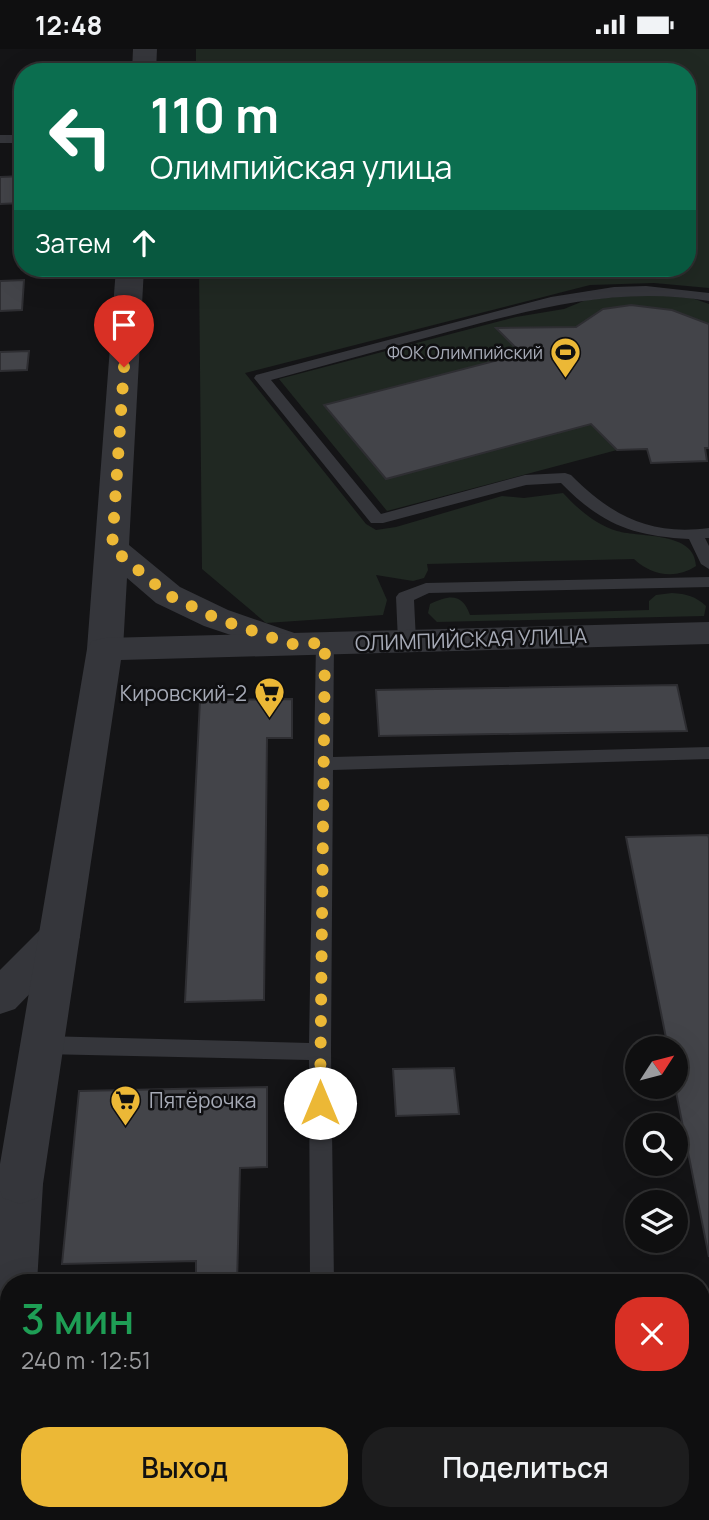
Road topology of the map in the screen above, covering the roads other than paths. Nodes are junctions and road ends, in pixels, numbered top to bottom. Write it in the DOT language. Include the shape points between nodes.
graph roads {
  1 [pos="129,277"];
  2 [pos="709,297"];
  3 [pos="703,534"];
  4 [pos="112,548"];
  5 [pos="709,564"];
  6 [pos="709,582"];
  7 [pos="709,633"];
  8 [pos="407,641"];
  9 [pos="307,644"];
  10 [pos="106,649"];
  11 [pos="709,753"];
  12 [pos="324,764"];
  13 [pos="59,937"];
  14 [pos="0,997"];
  15 [pos="43,1045"];
  16 [pos="320,1052"];
  17 [pos="10,1199"];
  18 [pos="13,1274"];
  19 [pos="323,1274"];
  1 -- 4 [label="street"];
  2 -- 3 [label="lane" via="631,289 558,299 261,378 377,520 525,480 565,478 617,520"];
  3 -- 5 [label="lane"];
  4 -- 9 [label="street" via="168,595 216,618"];
  4 -- 10 [label="street"];
  6 -- 8 [label="lane" via="426,588 404,597"];
  7 -- 8 [label="street, ОЛИМПИЙСКАЯ УЛИЦА"];
  8 -- 9 [label="street, ОЛИМПИЙСКАЯ УЛИЦА"];
  9 -- 10 [label="street, ОЛИМПИЙСКАЯ УЛИЦА"];
  9 -- 12 [label="lane"];
  10 -- 13 [label="street"];
  11 -- 12 [label="lane"];
  12 -- 16 [label="lane"];
  13 -- 14 [label="street"];
  13 -- 15 [label="street"];
  15 -- 16 [label="lane"];
  15 -- 17 [label="street"];
  16 -- 19 [label="lane"];
  17 -- 18 [label="street"];
}
